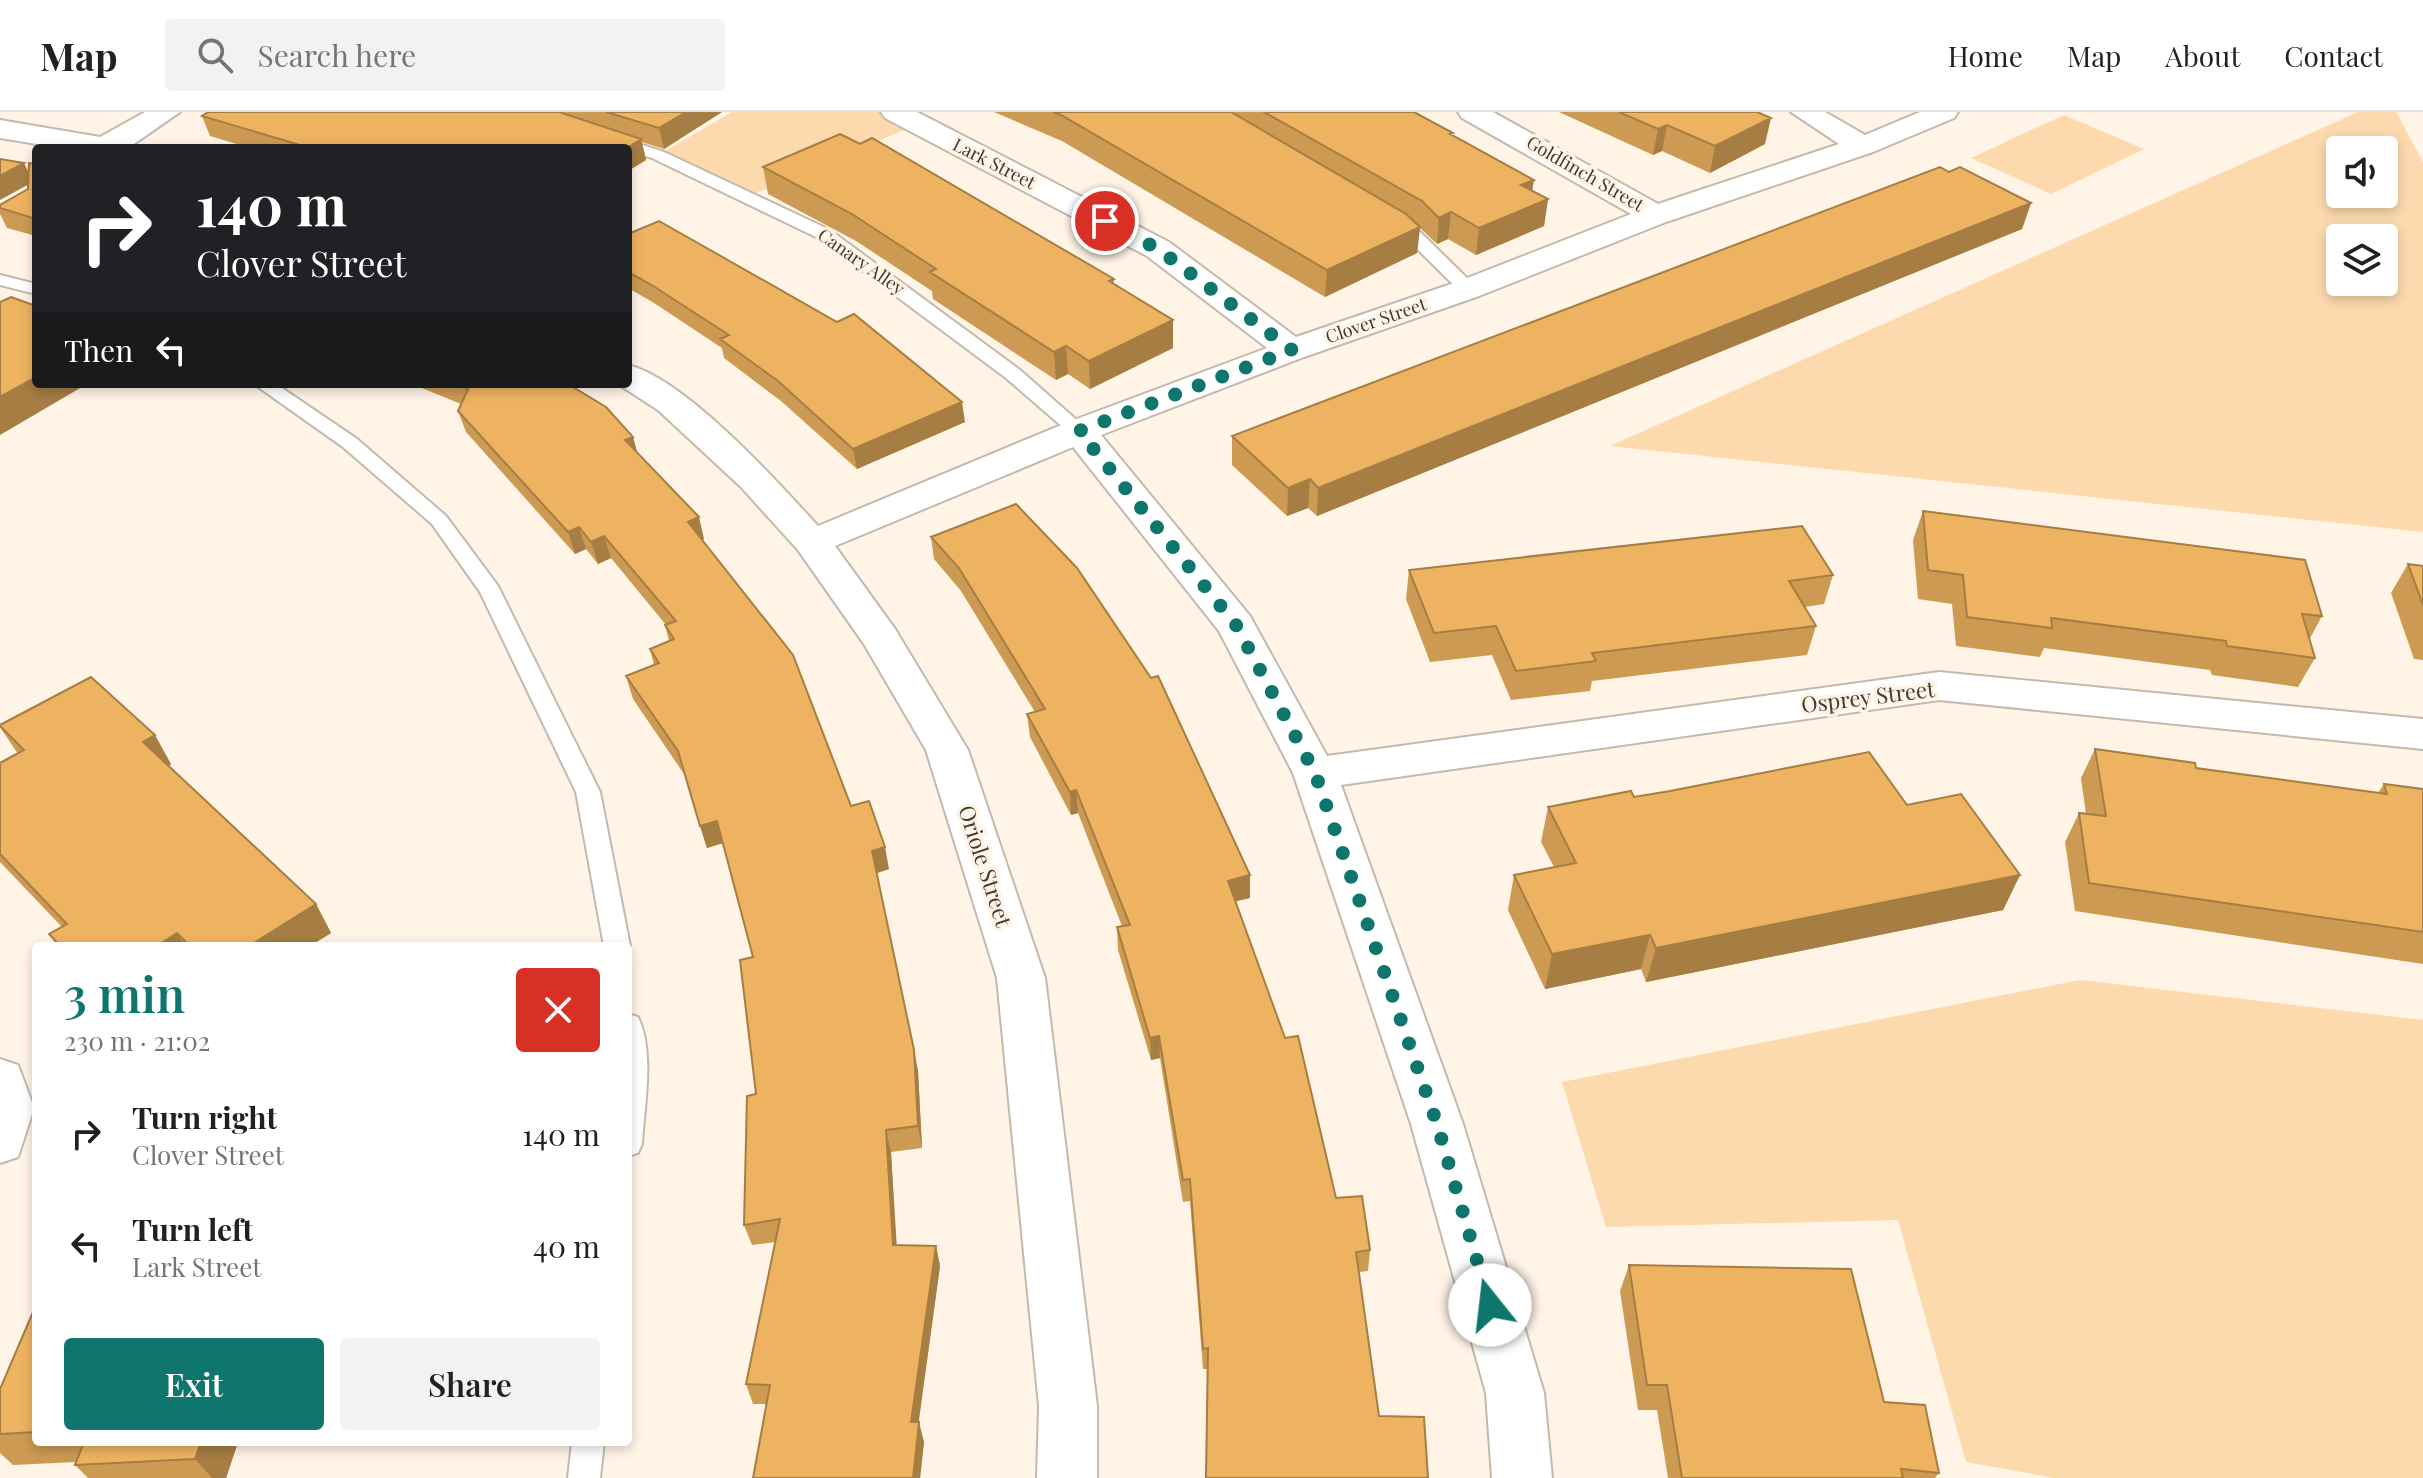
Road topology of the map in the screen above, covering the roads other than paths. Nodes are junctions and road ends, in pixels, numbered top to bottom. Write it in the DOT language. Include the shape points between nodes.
graph roads {
  1 [pos="166,112"];
  2 [pos="895,112"];
  3 [pos="1472,112"];
  4 [pos="1805,112"];
  5 [pos="1944,112"];
  6 [pos="0,129"];
  7 [pos="598,136"];
  8 [pos="89,144"];
  9 [pos="112,144"];
  10 [pos="623,144"];
  11 [pos="1863,146"];
  12 [pos="632,147"];
  13 [pos="1376,212"];
  14 [pos="1655,215"];
  15 [pos="0,280"];
  16 [pos="32,288"];
  17 [pos="1468,289"];
  18 [pos="1292,350"];
  19 [pos="632,378"];
  20 [pos="269,388"];
  21 [pos="1079,431"];
  22 [pos="812,542"];
  23 [pos="2423,734"];
  24 [pos="1315,773"];
  25 [pos="616,942"];
  26 [pos="0,1080"];
  27 [pos="0,1141"];
  28 [pos="588,1446"];
  29 [pos="584,1478"];
  30 [pos="1067,1478"];
  31 [pos="1522,1478"];
  1 -- 9 [label="street"];
  2 -- 18 [label="street, Lark Street" via="1158,249"];
  3 -- 14 [label="street, Goldfinch Street"];
  4 -- 11 [label="street"];
  5 -- 11 [label="street, Clover Street"];
  6 -- 8 [label="street"];
  7 -- 10 [label="lane, Canary Alley"];
  11 -- 14 [label="street, Clover Street"];
  12 -- 21 [label="lane, Canary Alley" via="824,234 1013,374"];
  13 -- 17 [label="lane" via="1412,234"];
  14 -- 17 [label="street, Clover Street"];
  15 -- 16 [label="lane"];
  17 -- 18 [label="street, Clover Street"];
  18 -- 21 [label="street, Clover Street"];
  19 -- 22 [label="street, Oriole Street" via="670,403 754,479"];
  20 -- 25 [label="lane" via="350,443 439,520 490,591 588,792"];
  21 -- 22 [label="street, Clover Street"];
  21 -- 24 [label="street" via="1236,625"];
  22 -- 30 [label="street, Oriole Street" via="881,638 947,750 1021,978 1068,1406"];
  23 -- 24 [label="street, Osprey Street" via="1939,686"];
  24 -- 31 [label="street" via="1437,1124 1515,1393"];
  26 -- 27 [label="street" via="8,1108"];
  28 -- 29 [label="lane"];
}
